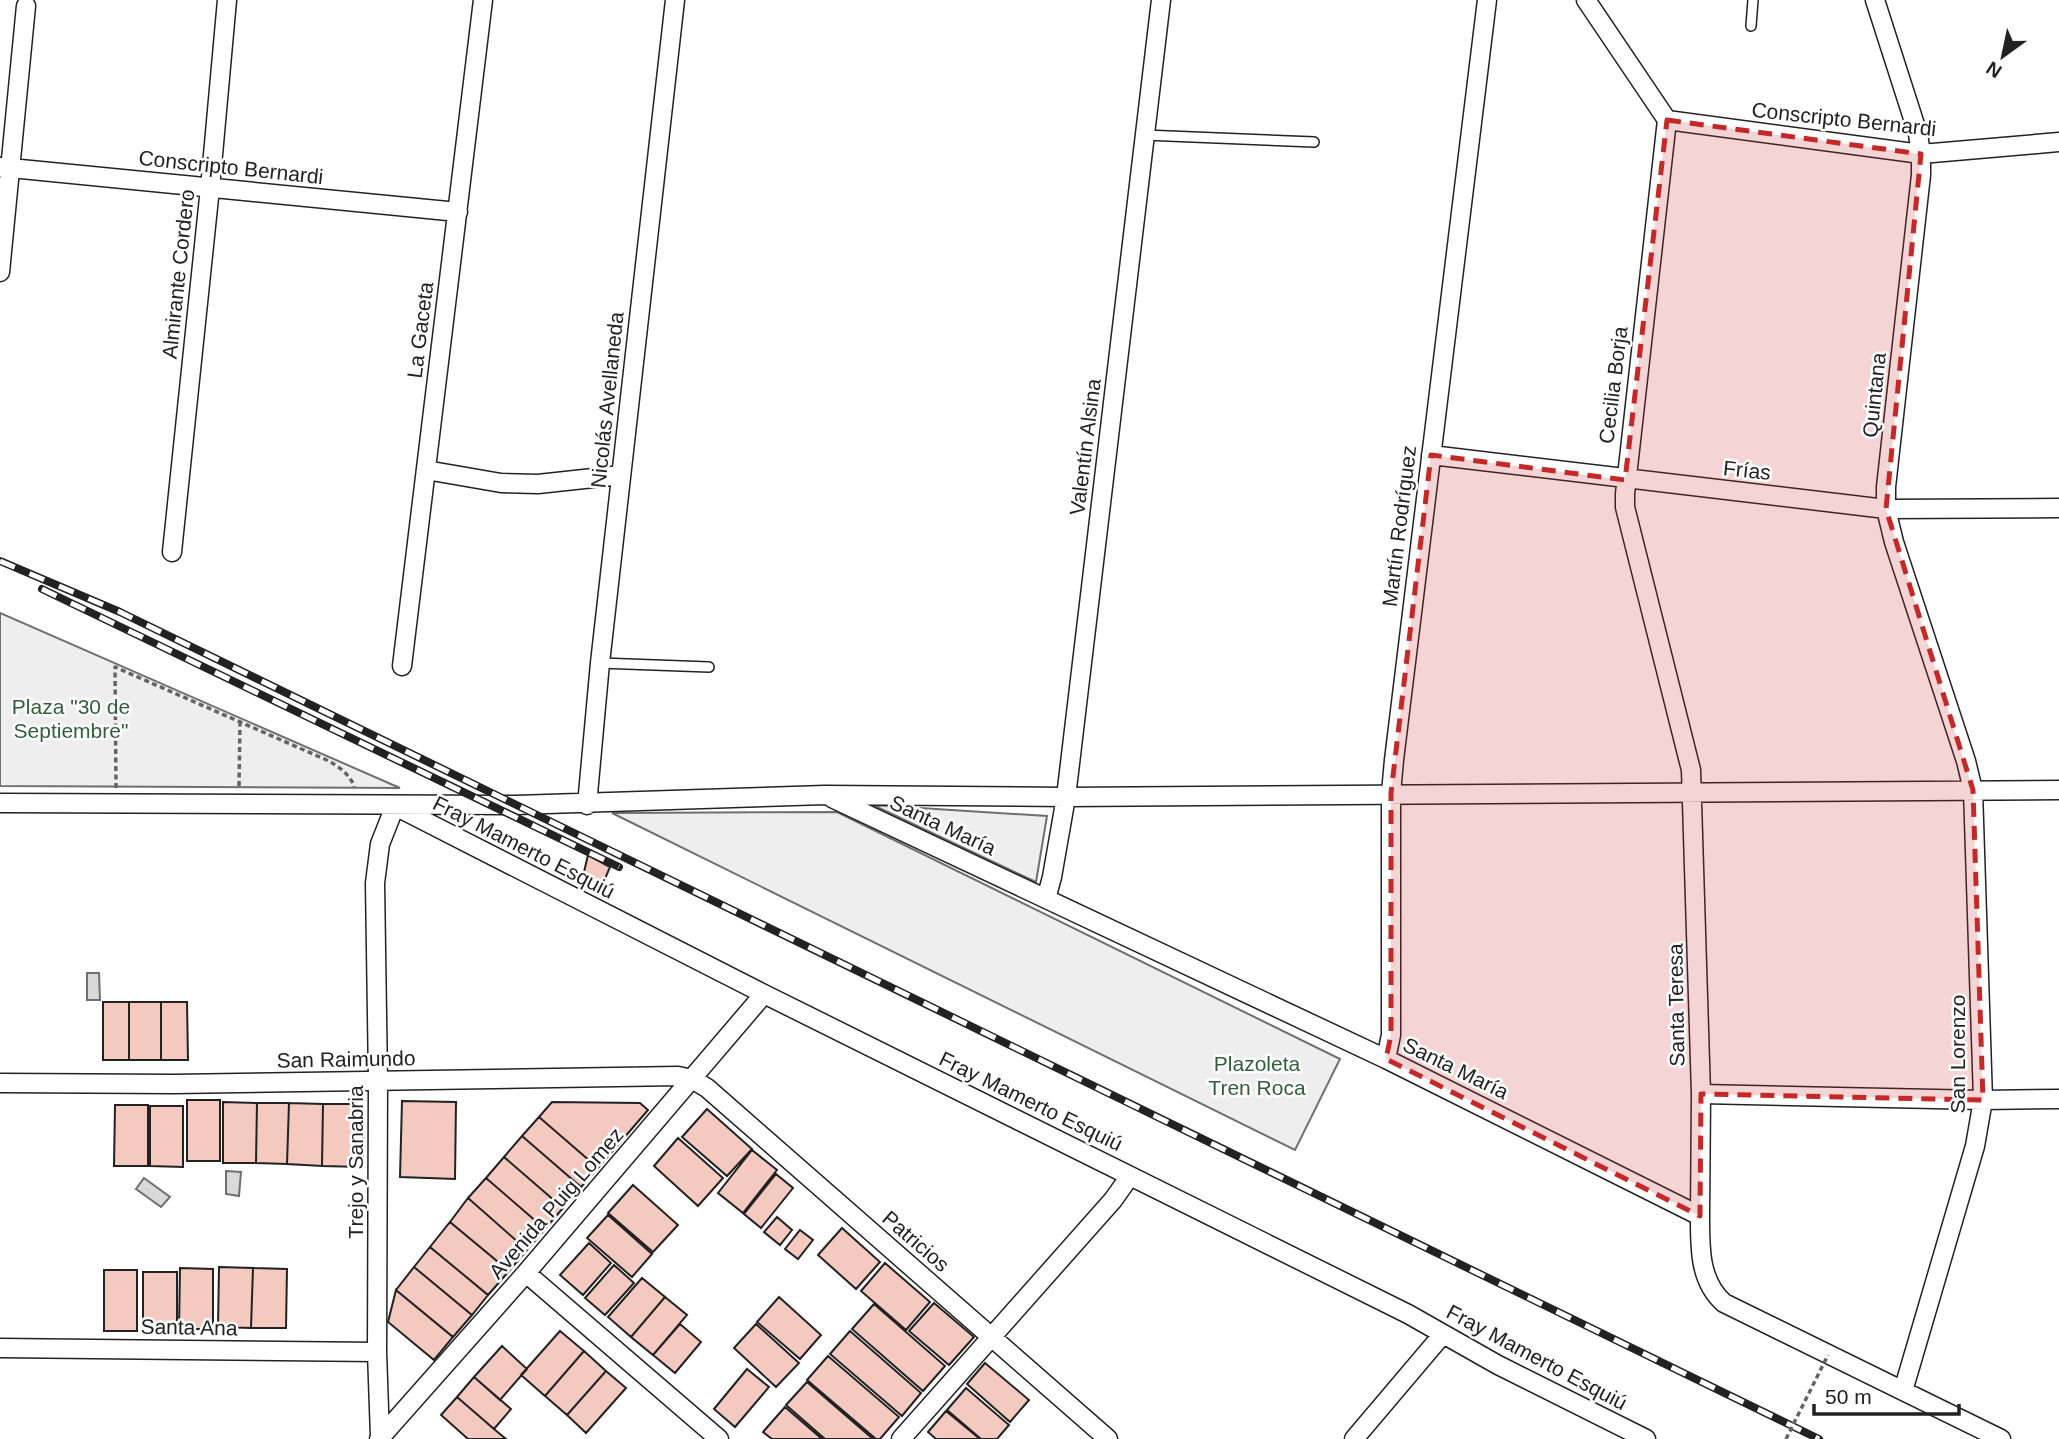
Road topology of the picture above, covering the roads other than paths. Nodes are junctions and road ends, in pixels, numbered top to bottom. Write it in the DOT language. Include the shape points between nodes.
graph roads {
  1 [pos="227,0"];
  2 [pos="483,0"];
  3 [pos="675,0"];
  4 [pos="1161,0"];
  5 [pos="1487,0"];
  6 [pos="1586,0"];
  7 [pos="1753,0"];
  8 [pos="1875,0"];
  9 [pos="26,6"];
  10 [pos="1751,26"];
  11 [pos="1667,120"];
  12 [pos="1144,135"];
  13 [pos="1314,142"];
  14 [pos="2059,142"];
  15 [pos="1922,154"];
  16 [pos="5,168"];
  17 [pos="210,188"];
  18 [pos="457,212"];
  19 [pos="0,272"];
  20 [pos="1431,455"];
  21 [pos="426,470"];
  22 [pos="621,475"];
  23 [pos="1625,480"];
  24 [pos="2059,508"];
  25 [pos="1886,509"];
  26 [pos="172,552"];
  27 [pos="600,663"];
  28 [pos="402,666"];
  29 [pos="709,667"];
  30 [pos="1973,790"];
  31 [pos="2059,790"];
  32 [pos="1391,793"];
  33 [pos="1693,793"];
  34 [pos="825,795"];
  35 [pos="1066,797"];
  36 [pos="0,803"];
  37 [pos="587,804"];
  38 [pos="395,806"];
  39 [pos="1046,898"];
  40 [pos="764,994"];
  41 [pos="1386,1059"];
  42 [pos="692,1079"];
  43 [pos="378,1081"];
  44 [pos="0,1083"];
  45 [pos="1701,1094"];
  46 [pos="2059,1099"];
  47 [pos="1983,1100"];
  48 [pos="1130,1176"];
  49 [pos="1699,1216"];
  50 [pos="526,1273"];
  51 [pos="1443,1334"];
  52 [pos="990,1337"];
  53 [pos="0,1348"];
  54 [pos="377,1352"];
  55 [pos="1903,1391"];
  56 [pos="379,1438"];
  57 [pos="719,1439"];
  58 [pos="901,1439"];
  59 [pos="1108,1439"];
  60 [pos="1354,1439"];
  61 [pos="1646,1439"];
  62 [pos="2001,1439"];
  1 -- 17 [label="street, Almirante Cordero"];
  2 -- 18 [label="street, La Gaceta"];
  3 -- 22 [label="street, Nicolás Avellaneda"];
  4 -- 12 [label="street, Valentín Alsina"];
  5 -- 20 [label="street, Martín Rodríguez"];
  6 -- 11 [label="street"];
  7 -- 10 [label="lane"];
  8 -- 15 [label="street, Quintana"];
  9 -- 16 [label="street"];
  11 -- 15 [label="street, Conscripto Bernardi"];
  11 -- 23 [label="street, Cecilia Borja"];
  12 -- 13 [label="lane"];
  12 -- 35 [label="street, Valentín Alsina"];
  14 -- 15 [label="street, Conscripto Bernardi"];
  15 -- 25 [label="street, Quintana"];
  16 -- 17 [label="street, Conscripto Bernardi"];
  16 -- 19 [label="street"];
  17 -- 18 [label="street, Conscripto Bernardi"];
  17 -- 26 [label="street, Almirante Cordero"];
  18 -- 21 [label="street, La Gaceta"];
  20 -- 23 [label="street, Frías"];
  20 -- 32 [label="street, Martín Rodríguez"];
  21 -- 22 [label="street" via="463,479 538,484"];
  21 -- 28 [label="street, La Gaceta"];
  22 -- 27 [label="street, Nicolás Avellaneda"];
  23 -- 25 [label="street, Frías"];
  23 -- 33 [label="street, Cecilia Borja" via="1625,507"];
  24 -- 25 [label="street, Frías"];
  25 -- 30 [label="street, Quintana"];
  27 -- 29 [label="lane"];
  27 -- 37 [label="street, Nicolás Avellaneda"];
  30 -- 31 [label="street"];
  30 -- 33 [label="street"];
  30 -- 47 [label="street, San Lorenzo"];
  32 -- 33 [label="street"];
  32 -- 35 [label="street"];
  32 -- 41 [label="street, Martín Rodríguez" via="1391,1035"];
  33 -- 45 [label="street, Santa Teresa"];
  34 -- 35 [label="street"];
  34 -- 37 [label="street"];
  34 -- 39 [label="street, Santa María"];
  35 -- 39 [label="street, Valentín Alsina"];
  36 -- 38 [label="street"];
  37 -- 38 [label="street"];
  38 -- 40 [label="street, Fray Mamerto Esquiú"];
  38 -- 43 [label="street, Trejo y Sanabria" via="380,844 375,883"];
  39 -- 41 [label="street, Santa María"];
  40 -- 42 [label="street, Avenida Puig Lomez"];
  40 -- 48 [label="street, Fray Mamerto Esquiú"];
  41 -- 49 [label="street, Santa María"];
  42 -- 43 [label="street, San Raimundo"];
  42 -- 50 [label="street, Avenida Puig Lomez"];
  42 -- 52 [label="street, Patricios"];
  43 -- 44 [label="street, San Raimundo"];
  43 -- 54 [label="street, Trejo y Sanabria"];
  45 -- 47 [label="street"];
  45 -- 49 [label="street, Santa Teresa"];
  46 -- 47 [label="street"];
  47 -- 55 [label="street, San Lorenzo" via="1975,1146"];
  48 -- 51 [label="street, Fray Mamerto Esquiú"];
  48 -- 52 [label="street"];
  49 -- 55 [label="street" via="1704,1270 1715,1295 1724,1303"];
  50 -- 56 [label="street, Avenida Puig Lomez"];
  50 -- 57 [label="street"];
  51 -- 60 [label="street"];
  51 -- 61 [label="street, Fray Mamerto Esquiú"];
  52 -- 58 [label="street"];
  52 -- 59 [label="street, Patricios"];
  53 -- 54 [label="street, Santa Ana"];
  54 -- 56 [label="street, Trejo y Sanabria"];
  55 -- 62 [label="street"];
}
